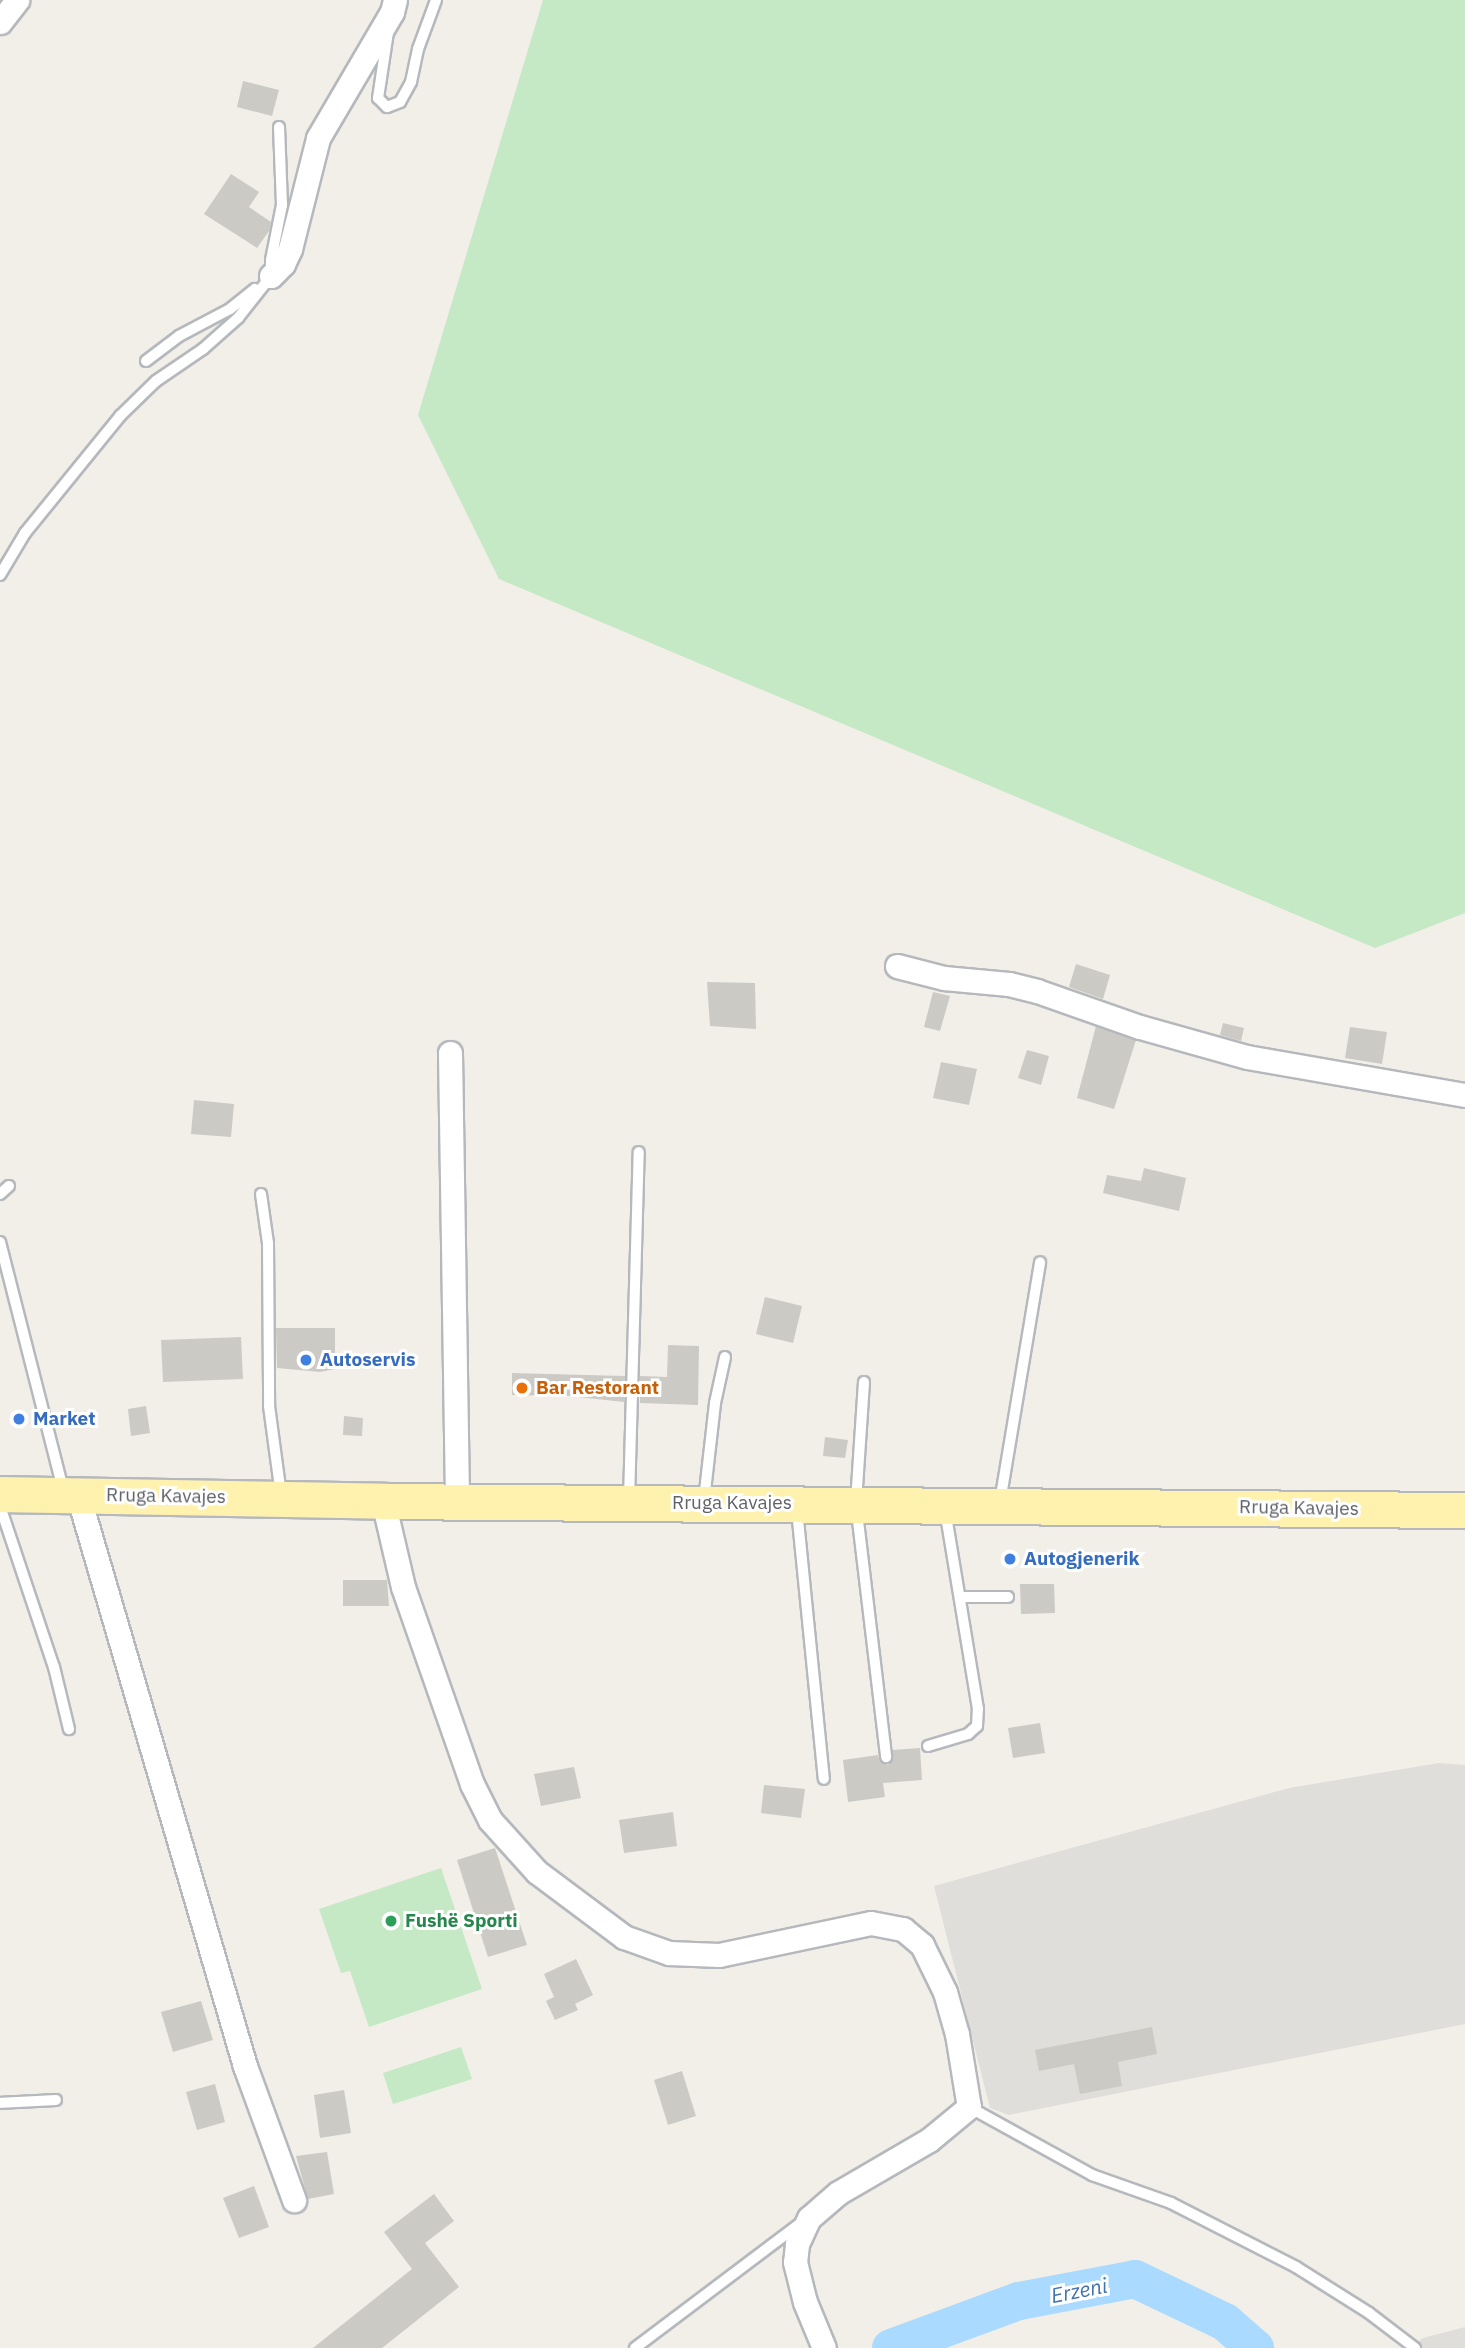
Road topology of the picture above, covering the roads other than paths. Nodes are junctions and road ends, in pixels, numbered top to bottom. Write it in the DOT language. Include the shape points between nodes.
graph roads {
  1 [pos="17,0"];
  2 [pos="436,0"];
  3 [pos="393,6"];
  4 [pos="0,22"];
  5 [pos="279,127"];
  6 [pos="271,276"];
  7 [pos="146,361"];
  8 [pos="0,575"];
  9 [pos="897,966"];
  10 [pos="450,1053"];
  11 [pos="1465,1095"];
  12 [pos="639,1152"];
  13 [pos="9,1186"];
  14 [pos="0,1194"];
  15 [pos="261,1194"];
  16 [pos="0,1242"];
  17 [pos="1040,1262"];
  18 [pos="725,1357"];
  19 [pos="864,1382"];
  20 [pos="0,1493"];
  21 [pos="71,1495"];
  22 [pos="281,1497"];
  23 [pos="383,1501"];
  24 [pos="457,1501"];
  25 [pos="629,1503"];
  26 [pos="704,1503"];
  27 [pos="796,1504"];
  28 [pos="856,1504"];
  29 [pos="944,1504"];
  30 [pos="1000,1504"];
  31 [pos="0,1506"];
  32 [pos="1465,1510"];
  33 [pos="961,1597"];
  34 [pos="1007,1597"];
  35 [pos="69,1729"];
  36 [pos="928,1745"];
  37 [pos="886,1757"];
  38 [pos="824,1779"];
  39 [pos="56,2100"];
  40 [pos="0,2103"];
  41 [pos="969,2107"];
  42 [pos="294,2200"];
  43 [pos="809,2218"];
  44 [pos="635,2348"];
  45 [pos="824,2348"];
  46 [pos="1415,2348"];
  1 -- 4 [label="street"];
  2 -- 3 [label="lane" via="411,82 400,102 387,107 378,98"];
  3 -- 6 [label="street" via="318,138 290,249 284,264"];
  5 -- 6 [label="lane" via="282,205"];
  6 -- 7 [label="lane" via="230,309 179,336"];
  6 -- 8 [label="lane" via="238,318 156,381 120,416 25,533"];
  9 -- 11 [label="street" via="944,978 1037,991 1247,1057"];
  10 -- 24 [label="street"];
  12 -- 25 [label="lane"];
  13 -- 14 [label="lane"];
  15 -- 22 [label="lane" via="268,1243 268,1396"];
  16 -- 21 [label="lane"];
  17 -- 30 [label="lane"];
  18 -- 26 [label="lane"];
  19 -- 28 [label="lane"];
  20 -- 21 [label="main road, Rruga Kavajes"];
  21 -- 22 [label="main road, Rruga Kavajes"];
  21 -- 42 [label="street" via="245,2066"];
  22 -- 23 [label="main road, Rruga Kavajes"];
  23 -- 24 [label="main road, Rruga Kavajes"];
  23 -- 41 [label="street" via="403,1587 458,1746 490,1820 511,1846 537,1872 624,1937 669,1953 719,1955 871,1923 903,1929 922,1945 945,1992"];
  24 -- 25 [label="main road, Rruga Kavajes"];
  25 -- 26 [label="main road, Rruga Kavajes"];
  26 -- 27 [label="main road, Rruga Kavajes"];
  27 -- 28 [label="main road, Rruga Kavajes"];
  27 -- 38 [label="lane"];
  28 -- 29 [label="main road, Rruga Kavajes"];
  28 -- 37 [label="lane"];
  29 -- 30 [label="main road, Rruga Kavajes"];
  29 -- 33 [label="lane"];
  30 -- 32 [label="main road, Rruga Kavajes"];
  31 -- 35 [label="lane" via="54,1667"];
  33 -- 34 [label="lane"];
  33 -- 36 [label="lane" via="977,1726 968,1734"];
  39 -- 40 [label="lane"];
  41 -- 43 [label="street" via="929,2140 838,2193"];
  41 -- 46 [label="lane" via="1092,2175 1171,2203 1296,2267 1370,2313"];
  43 -- 44 [label="lane"];
  43 -- 45 [label="street" via="797,2244 795,2262"];
}
